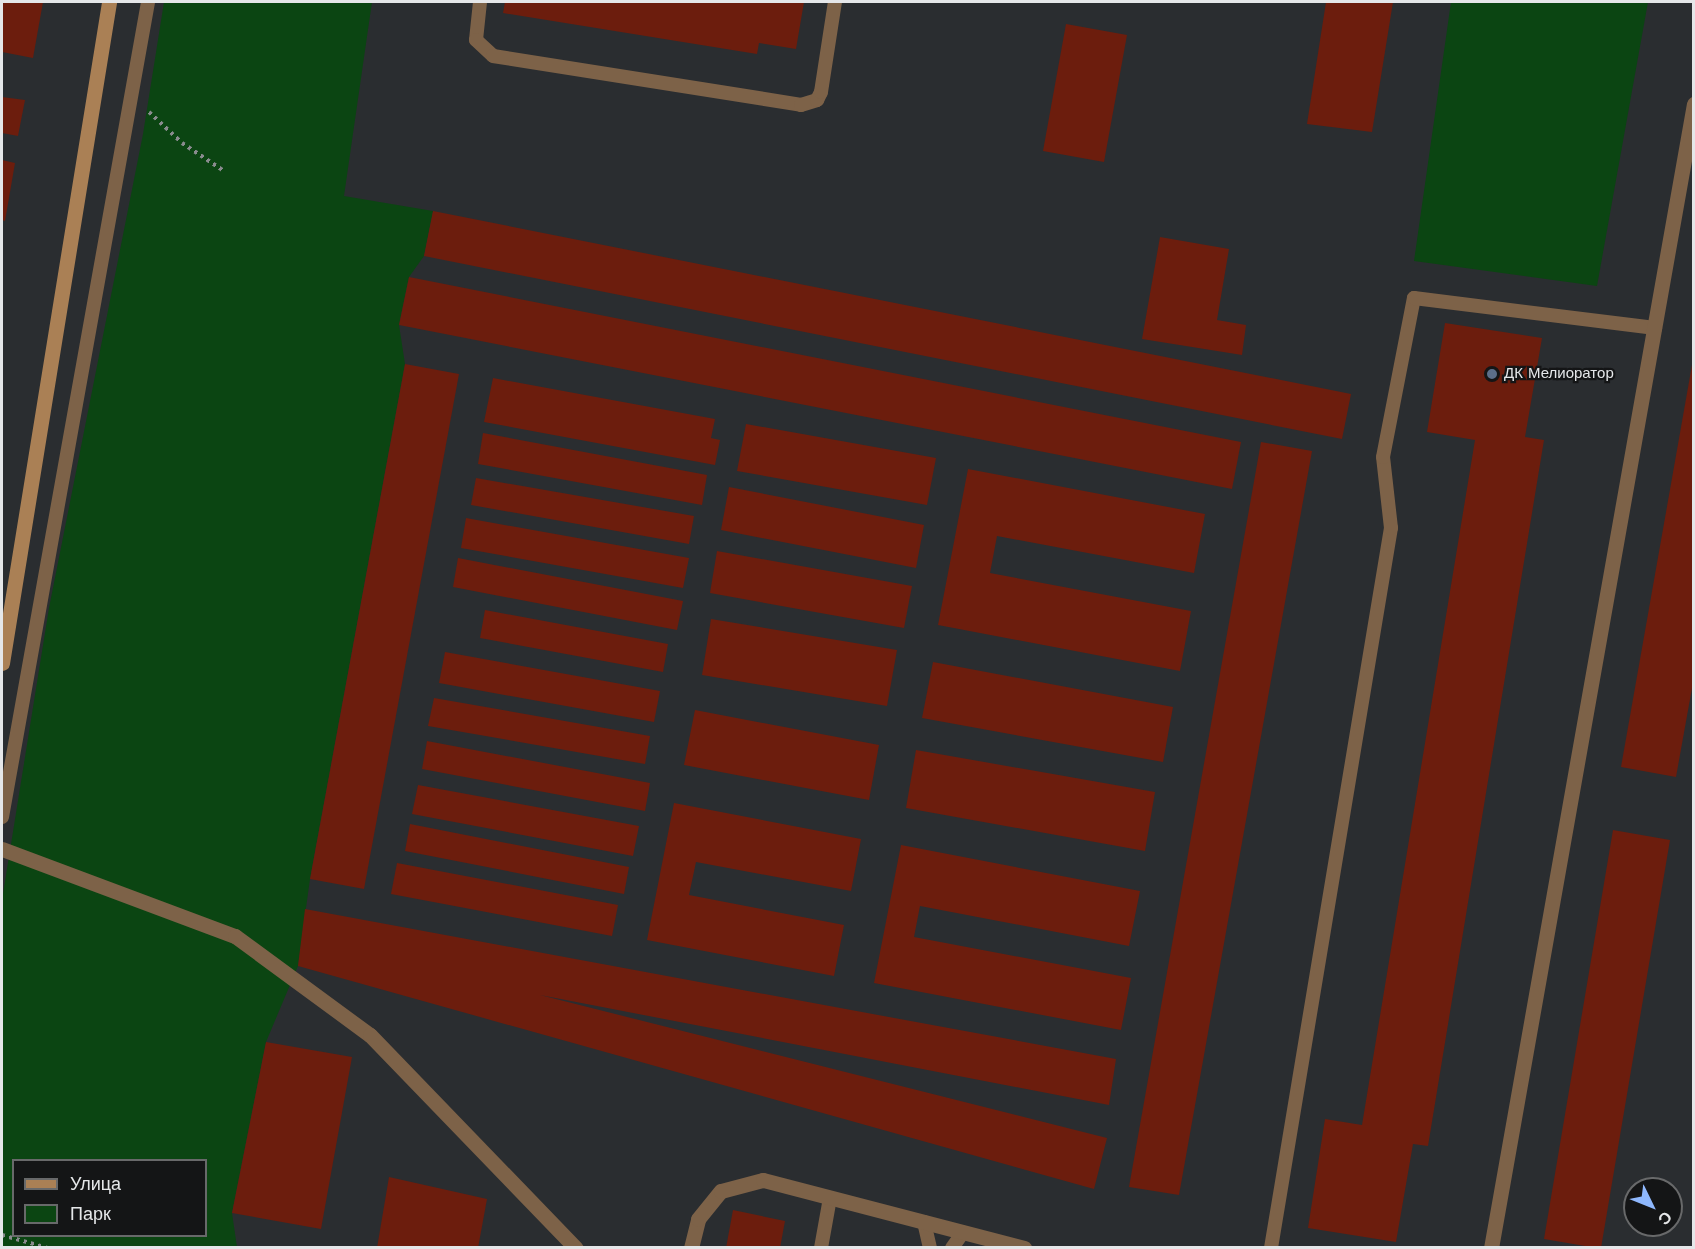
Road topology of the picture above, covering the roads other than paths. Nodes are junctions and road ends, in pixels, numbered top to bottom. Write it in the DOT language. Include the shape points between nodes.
graph roads {
  1 [pos="109,2"];
  2 [pos="148,2"];
  3 [pos="480,2"];
  4 [pos="836,2"];
  5 [pos="1694,104"];
  6 [pos="1655,328"];
  7 [pos="2,663"];
  8 [pos="2,817"];
  9 [pos="2,849"];
  10 [pos="830,1198"];
  11 [pos="924,1222"];
  12 [pos="963,1232"];
  13 [pos="576,1248"];
  14 [pos="691,1248"];
  15 [pos="821,1248"];
  16 [pos="930,1248"];
  17 [pos="952,1248"];
  18 [pos="1024,1248"];
  19 [pos="1271,1248"];
  20 [pos="1491,1248"];
  1 -- 7 [label="main road"];
  2 -- 8 [label="lane"];
  3 -- 4 [label="lane" via="476,40 493,56 801,105 817,100 821,92"];
  5 -- 6 [label="street"];
  6 -- 19 [label="lane" via="1414,298 1383,457 1391,528"];
  6 -- 20 [label="street"];
  9 -- 13 [label="street" via="236,936 370,1035"];
  10 -- 11 [label="street"];
  10 -- 14 [label="street" via="763,1180 720,1191 698,1219"];
  10 -- 15 [label="lane"];
  11 -- 12 [label="street"];
  11 -- 16 [label="lane"];
  12 -- 17 [label="lane"];
  12 -- 18 [label="street"];
}
